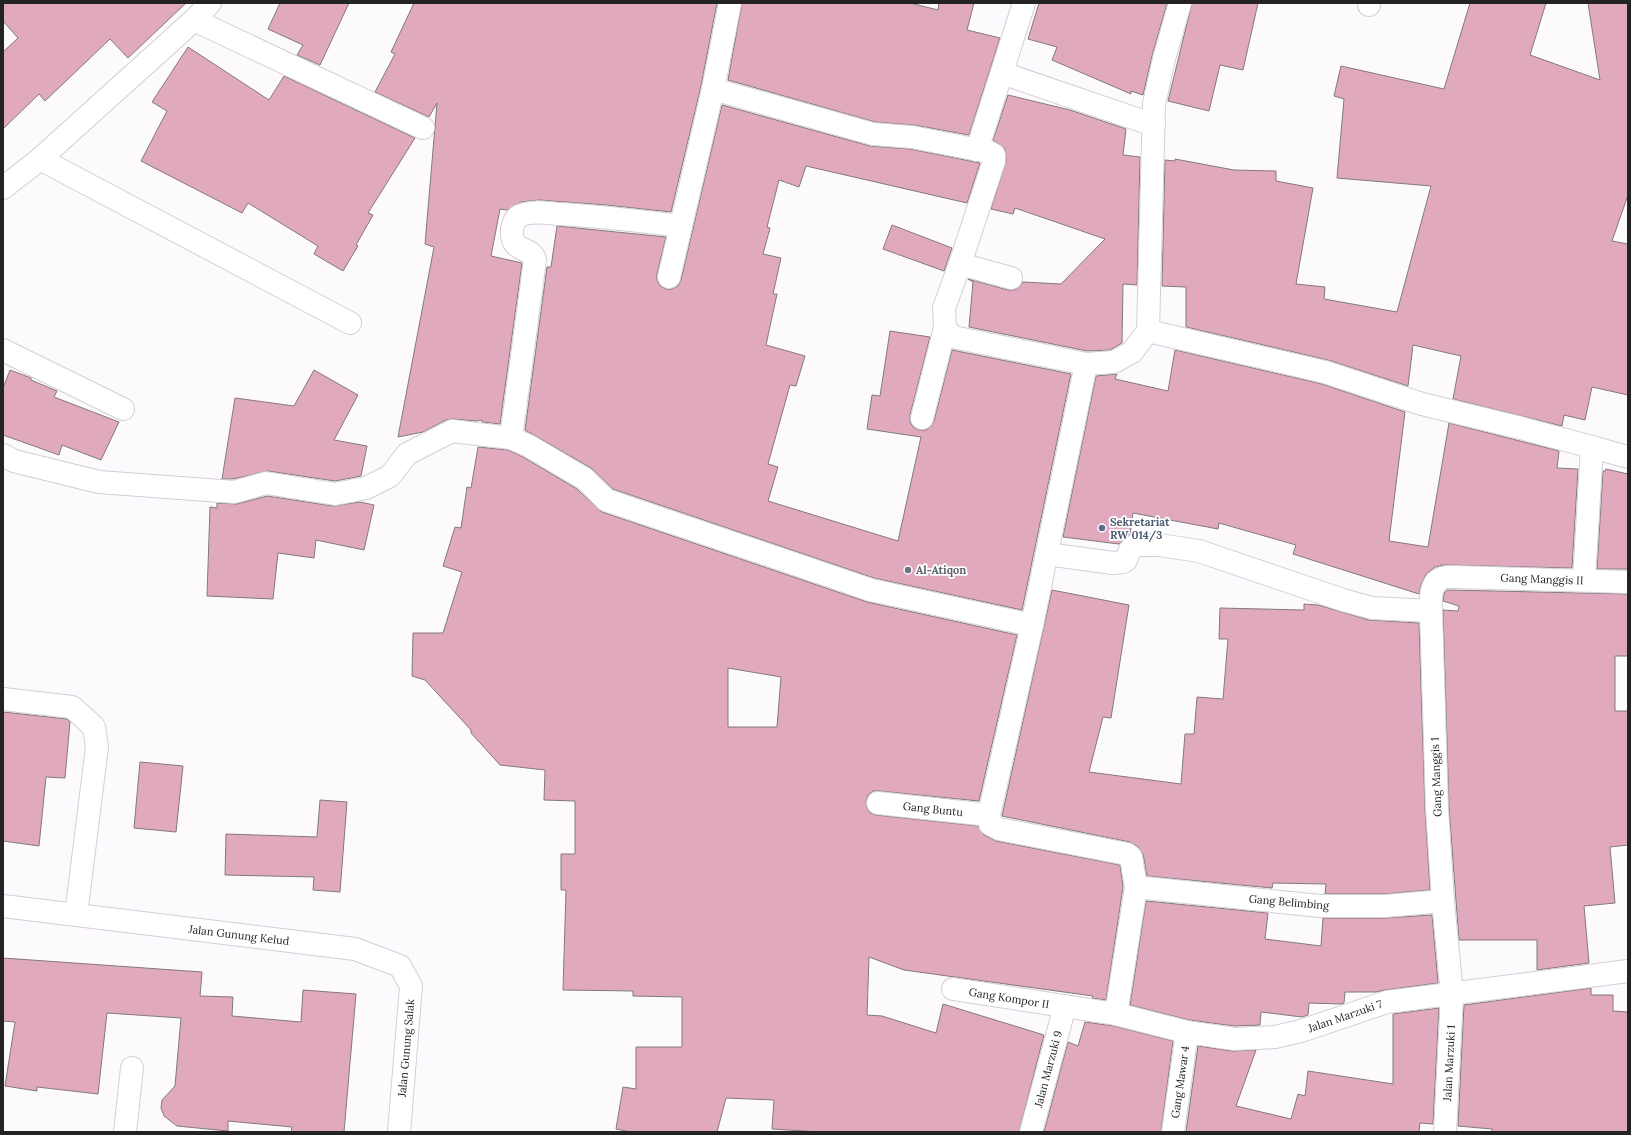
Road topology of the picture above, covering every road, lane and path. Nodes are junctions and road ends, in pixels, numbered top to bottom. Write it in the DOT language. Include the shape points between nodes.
graph roads {
  1 [pos="210,3"];
  2 [pos="730,3"];
  3 [pos="1024,3"];
  4 [pos="1180,3"];
  5 [pos="194,20"];
  6 [pos="1002,73"];
  7 [pos="713,89"];
  8 [pos="1154,125"];
  9 [pos="423,128"];
  10 [pos="977,150"];
  11 [pos="40,159"];
  12 [pos="3,188"];
  13 [pos="681,226"];
  14 [pos="960,264"];
  15 [pos="669,278"];
  16 [pos="1011,278"];
  17 [pos="350,323"];
  18 [pos="945,328"];
  19 [pos="1148,331"];
  20 [pos="3,350"];
  21 [pos="1086,364"];
  22 [pos="123,409"];
  23 [pos="922,418"];
  24 [pos="511,438"];
  25 [pos="1592,447"];
  26 [pos="3,455"];
  27 [pos="1628,457"];
  28 [pos="1046,554"];
  29 [pos="1456,577"];
  30 [pos="1584,580"];
  31 [pos="1628,582"];
  32 [pos="1430,611"];
  33 [pos="1032,625"];
  34 [pos="3,699"];
  35 [pos="878,803"];
  36 [pos="989,815"];
  37 [pos="1136,886"];
  38 [pos="1443,902"];
  39 [pos="3,906"];
  40 [pos="76,915"];
  41 [pos="400,966"];
  42 [pos="1628,971"];
  43 [pos="953,989"];
  44 [pos="1452,994"];
  45 [pos="1065,1006"];
  46 [pos="1116,1014"];
  47 [pos="1187,1032"];
  48 [pos="132,1068"];
  49 [pos="125,1132"];
  50 [pos="399,1132"];
  51 [pos="1031,1132"];
  52 [pos="1174,1132"];
  53 [pos="1445,1132"];
  1 -- 5 [label="street"];
  2 -- 7 [label="street"];
  3 -- 6 [label="street"];
  4 -- 8 [label="street" via="1154,104"];
  5 -- 9 [label="street"];
  5 -- 11 [label="street"];
  6 -- 8 [label="street"];
  6 -- 10 [label="street"];
  7 -- 10 [label="street" via="873,134 912,137"];
  7 -- 13 [label="street"];
  8 -- 19 [label="street"];
  10 -- 14 [label="street" via="994,155 994,161"];
  11 -- 12 [label="street"];
  11 -- 17 [label="street"];
  13 -- 15 [label="street"];
  13 -- 24 [label="street" via="541,213 518,217 512,228 513,241 516,246 530,253 535,260"];
  14 -- 16 [label="street"];
  14 -- 18 [label="street" via="944,308"];
  18 -- 21 [label="street" via="953,337"];
  18 -- 23 [label="street"];
  19 -- 21 [label="street" via="1132,352 1114,362"];
  19 -- 25 [label="street" via="1325,372 1422,404"];
  20 -- 22 [label="street"];
  21 -- 28 [label="street"];
  24 -- 26 [label="street" via="452,431 407,454 390,476 366,488 335,494 266,483 234,492 99,482 14,461"];
  24 -- 33 [label="street" via="585,479 606,500 871,590"];
  25 -- 27 [label="street"];
  25 -- 30 [label="street"];
  28 -- 32 [label="street" via="1113,563 1126,560 1130,550 1136,545 1158,545 1199,551 1372,608"];
  28 -- 33 [label="street"];
  29 -- 30 [label="street, Gang Manggis II"];
  29 -- 32 [label="street, Gang Manggis 1" via="1444,577 1435,583 1430,597"];
  30 -- 31 [label="street, Gang Manggis II"];
  32 -- 38 [label="street, Gang Manggis 1"];
  33 -- 36 [label="street"];
  34 -- 40 [label="street" via="72,707 94,727 97,747"];
  35 -- 36 [label="street, Gang Buntu"];
  36 -- 37 [label="street" via="990,824 999,829 1127,854 1131,857"];
  37 -- 38 [label="street, Gang Belimbing" via="1320,906 1385,906"];
  37 -- 46 [label="street"];
  38 -- 44 [label="street, Gang Manggis 1"];
  39 -- 40 [label="street, Jalan Gunung Kelud"];
  40 -- 41 [label="street, Jalan Gunung Kelud" via="355,949"];
  41 -- 50 [label="street, Jalan Gunung Salak" via="411,986"];
  42 -- 44 [label="street, Jalan Marzuki 7"];
  43 -- 45 [label="street, Gang Kompor II"];
  44 -- 47 [label="street, Jalan Marzuki 7" via="1387,1002 1302,1031 1275,1037 1234,1039"];
  44 -- 53 [label="street, Jalan Marzuki 1"];
  45 -- 46 [label="street, Jalan Marzuki 7"];
  45 -- 51 [label="street, Jalan Marzuki 9"];
  46 -- 47 [label="street, Jalan Marzuki 7"];
  47 -- 52 [label="street, Gang Mawar 4"];
  48 -- 49 [label="street"];
}
